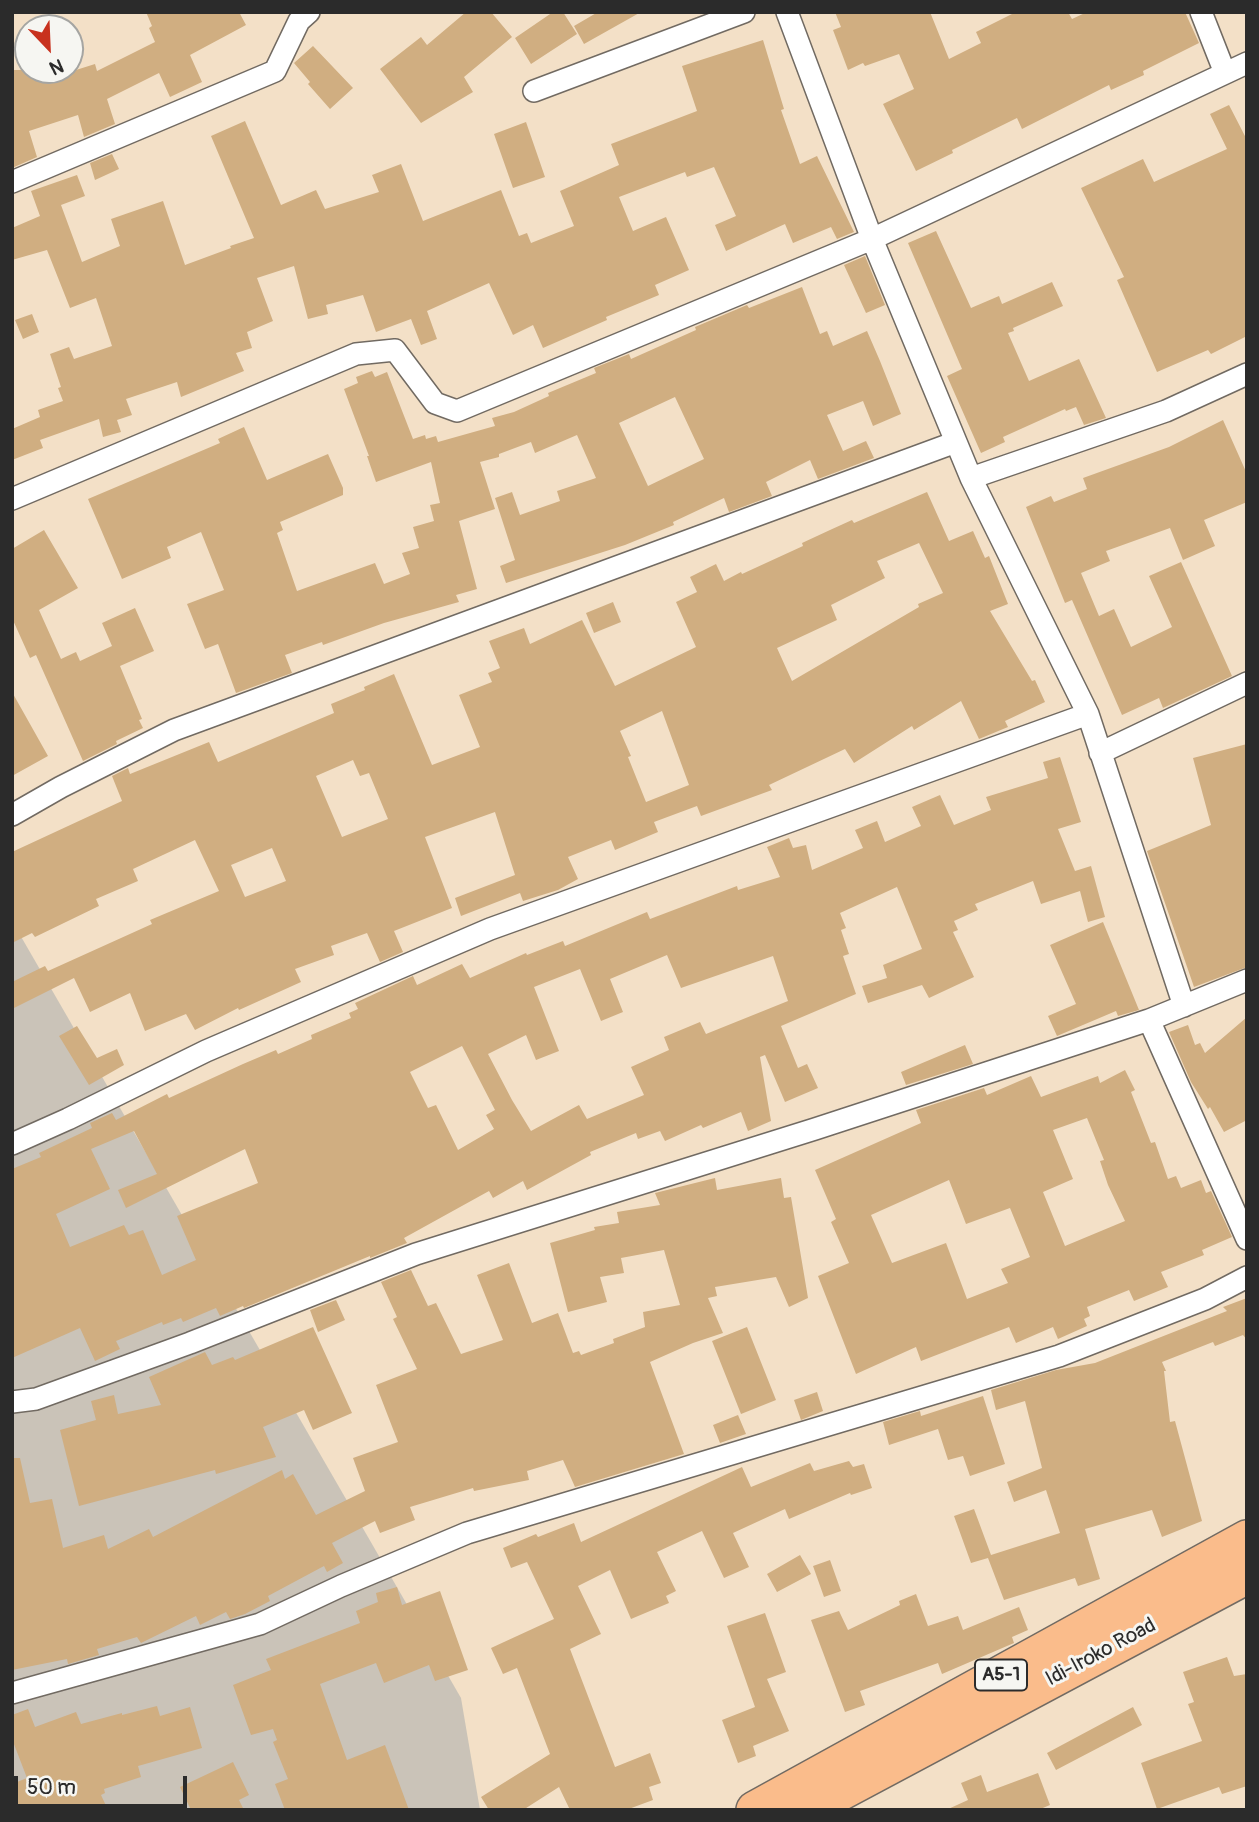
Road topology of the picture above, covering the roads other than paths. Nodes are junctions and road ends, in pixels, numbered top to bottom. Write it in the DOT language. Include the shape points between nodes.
graph roads {
  1 [pos="309,12"];
  2 [pos="744,12"];
  3 [pos="787,12"];
  4 [pos="1200,12"];
  5 [pos="1247,63"];
  6 [pos="1225,73"];
  7 [pos="534,91"];
  8 [pos="12,182"];
  9 [pos="872,239"];
  10 [pos="1247,374"];
  11 [pos="956,442"];
  12 [pos="971,478"];
  13 [pos="12,499"];
  14 [pos="1247,683"];
  15 [pos="1087,714"];
  16 [pos="1100,753"];
  17 [pos="12,815"];
  18 [pos="1247,980"];
  19 [pos="1184,1006"];
  20 [pos="1149,1020"];
  21 [pos="12,1144"];
  22 [pos="1247,1239"];
  23 [pos="1247,1277"];
  24 [pos="12,1402"];
  25 [pos="1247,1539"];
  26 [pos="1247,1575"];
  27 [pos="12,1693"];
  28 [pos="755,1810"];
  29 [pos="807,1810"];
  1 -- 8 [label="street" via="299,21 275,71"];
  2 -- 7 [label="street"];
  3 -- 9 [label="street"];
  4 -- 6 [label="street"];
  5 -- 6 [label="street"];
  6 -- 9 [label="street"];
  9 -- 11 [label="street"];
  9 -- 13 [label="street" via="457,411 435,403 395,350 356,354"];
  10 -- 12 [label="street" via="1166,411"];
  11 -- 12 [label="street"];
  11 -- 17 [label="street" via="174,730"];
  12 -- 15 [label="street"];
  14 -- 16 [label="street"];
  15 -- 16 [label="street"];
  15 -- 21 [label="street" via="490,929 206,1051"];
  16 -- 19 [label="street"];
  18 -- 19 [label="street"];
  19 -- 20 [label="street"];
  20 -- 22 [label="street"];
  20 -- 24 [label="street" via="416,1254 113,1371 36,1399"];
  23 -- 27 [label="street" via="1205,1299 1059,1356 467,1533 260,1624"];
  25 -- 28 [label="highway, A5-1"];
  26 -- 29 [label="highway, Idi-Iroko Road / A5-1"];
}
